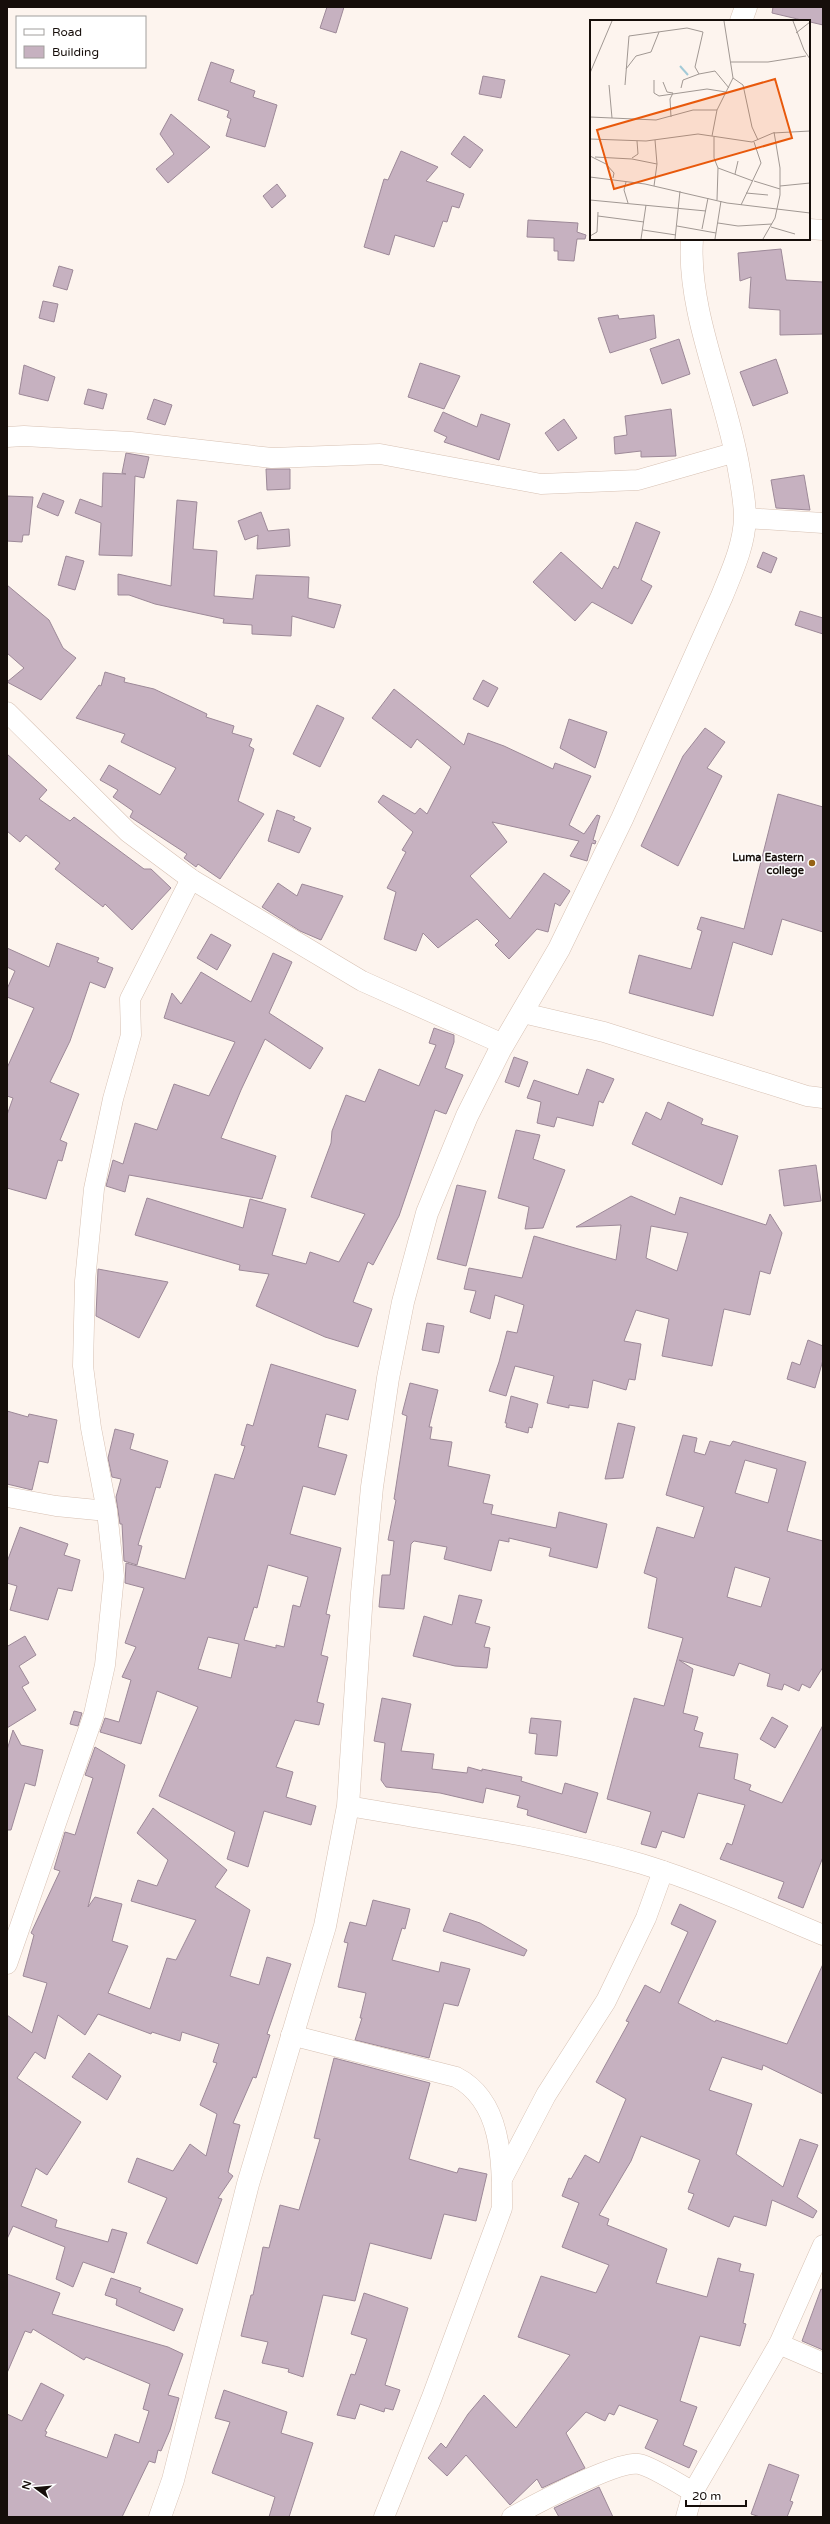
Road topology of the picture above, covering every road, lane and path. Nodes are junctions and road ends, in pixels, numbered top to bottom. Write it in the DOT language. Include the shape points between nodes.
graph roads {
  1 [pos="746,7"];
  2 [pos="741,20"];
  3 [pos="810,229"];
  4 [pos="823,230"];
  5 [pos="692,240"];
  6 [pos="7,437"];
  7 [pos="736,452"];
  8 [pos="745,518"];
  9 [pos="823,523"];
  10 [pos="7,712"];
  11 [pos="191,879"];
  12 [pos="523,1013"];
  13 [pos="503,1044"];
  14 [pos="823,1098"];
  15 [pos="7,1497"];
  16 [pos="107,1511"];
  17 [pos="348,1806"];
  18 [pos="663,1871"];
  19 [pos="823,1935"];
  20 [pos="7,1964"];
  21 [pos="291,2035"];
  22 [pos="502,2179"];
  23 [pos="823,2245"];
  24 [pos="779,2344"];
  25 [pos="823,2363"];
  26 [pos="693,2492"];
  27 [pos="160,2517"];
  28 [pos="384,2517"];
  29 [pos="512,2517"];
  30 [pos="686,2517"];
  1 -- 2 [label="street"];
  3 -- 4 [label="street"];
  5 -- 7 [label="street" via="693,282"];
  6 -- 7 [label="street" via="132,442 272,458 380,454 541,484 638,480"];
  7 -- 8 [label="street"];
  8 -- 9 [label="street"];
  8 -- 12 [label="street" via="735,566 622,819 559,949"];
  10 -- 11 [label="street" via="128,832"];
  11 -- 13 [label="street" via="362,981"];
  11 -- 16 [label="street" via="130,999 131,1035 113,1100 94,1189 85,1281 83,1366 91,1428"];
  12 -- 13 [label="street"];
  12 -- 14 [label="street" via="604,1032 807,1096"];
  13 -- 17 [label="street" via="467,1116 427,1213 400,1318 388,1378 372,1487 362,1593"];
  15 -- 16 [label="street" via="56,1506"];
  16 -- 20 [label="street" via="114,1576 104,1672 92,1721"];
  17 -- 18 [label="street" via="546,1841"];
  17 -- 21 [label="street" via="325,1926"];
  18 -- 19 [label="street"];
  18 -- 22 [label="street" via="646,1918 606,2000 546,2095"];
  21 -- 22 [label="street" via="456,2077 467,2083 475,2089 494,2121"];
  21 -- 27 [label="street" via="248,2184 173,2480"];
  22 -- 28 [label="street" via="502,2208 432,2397"];
  23 -- 24 [label="street"];
  24 -- 25 [label="street"];
  24 -- 26 [label="street"];
  26 -- 29 [label="street" via="639,2464 626,2464 551,2495"];
  26 -- 30 [label="street"];
}
